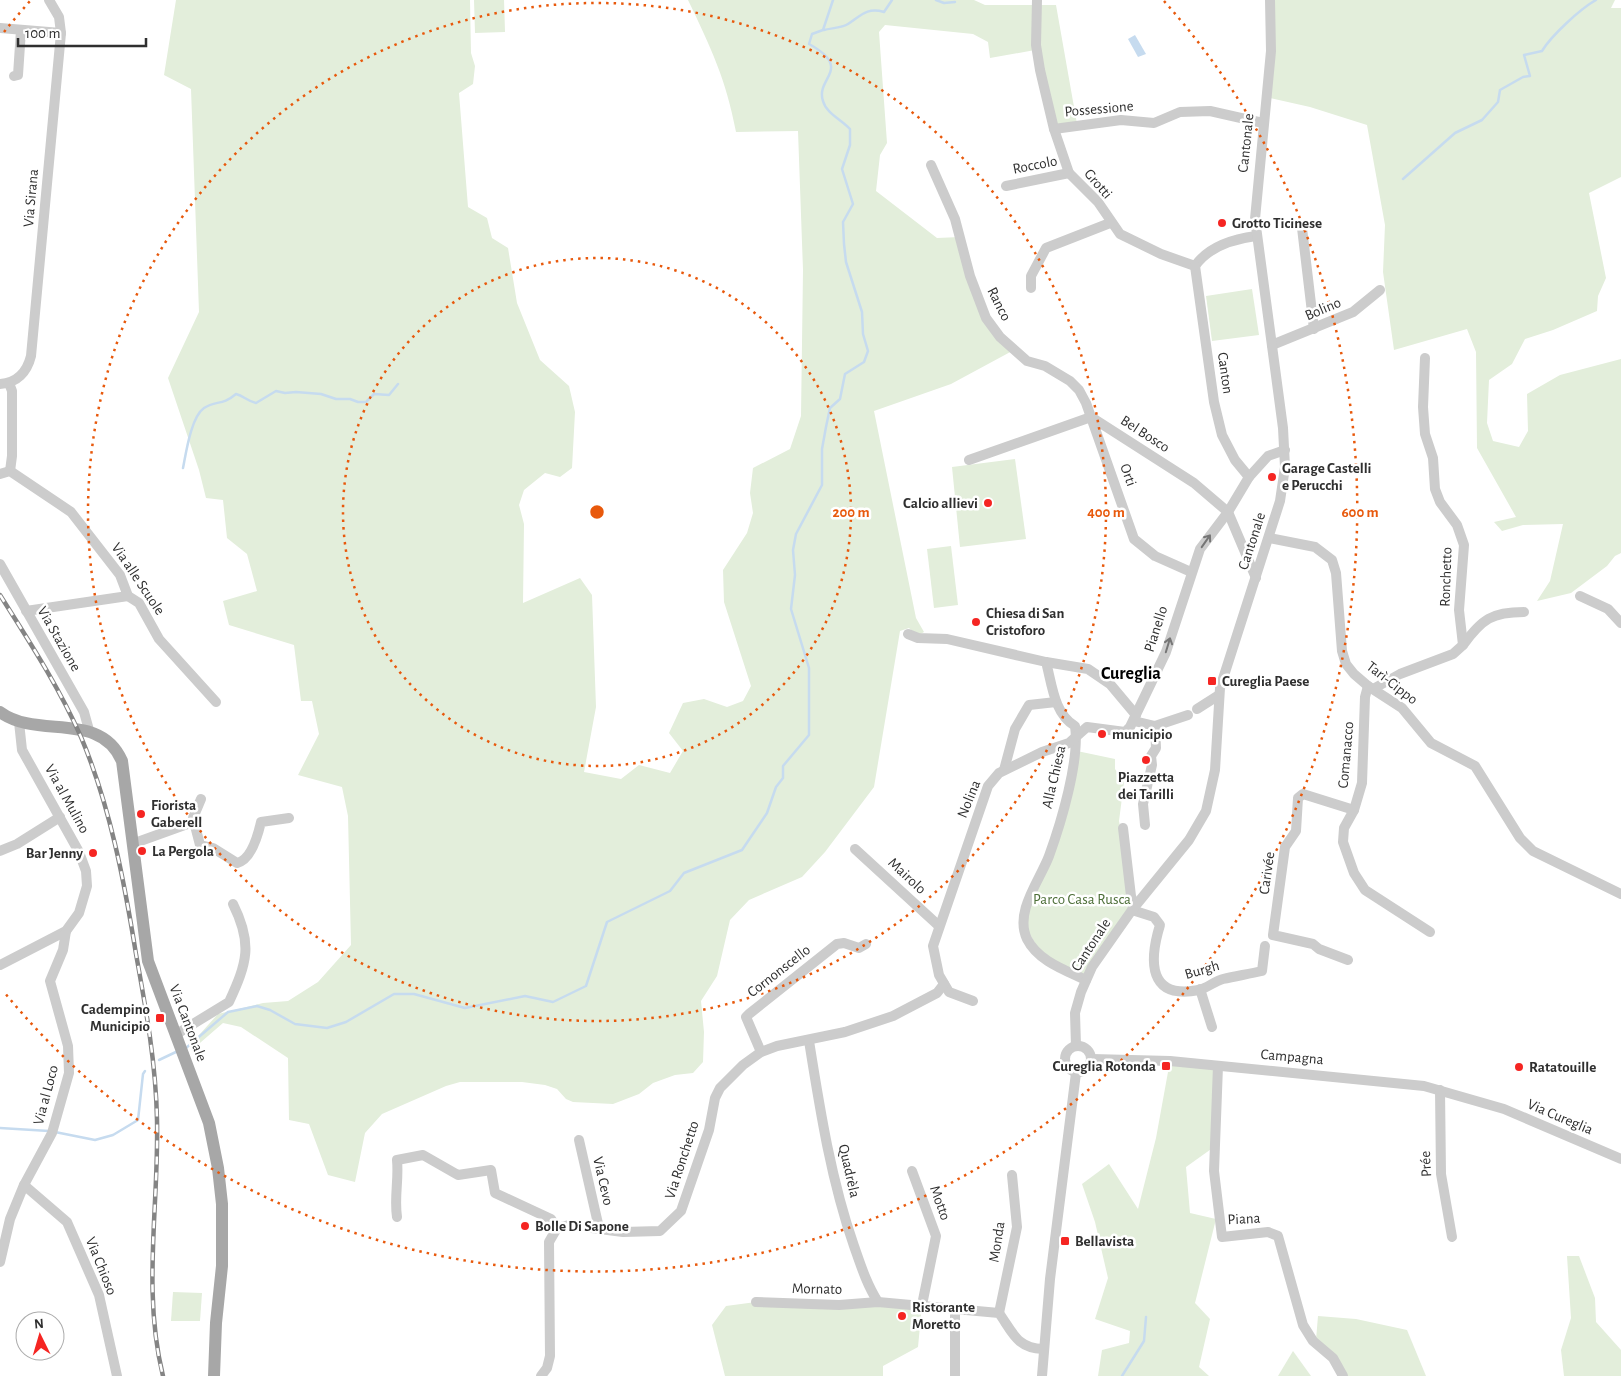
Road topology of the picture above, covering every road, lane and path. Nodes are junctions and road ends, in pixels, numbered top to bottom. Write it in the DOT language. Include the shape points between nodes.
graph roads {
  1 [pos="49,0"];
  2 [pos="1037,0"];
  3 [pos="1270,0"];
  4 [pos="0,28"];
  5 [pos="21,30"];
  6 [pos="61,33"];
  7 [pos="14,76"];
  8 [pos="1263,123"];
  9 [pos="1054,128"];
  10 [pos="931,165"];
  11 [pos="1069,173"];
  12 [pos="1006,186"];
  13 [pos="1110,223"];
  14 [pos="1302,228"];
  15 [pos="1256,236"];
  16 [pos="1195,266"];
  17 [pos="1031,288"];
  18 [pos="1380,290"];
  19 [pos="1314,329"];
  20 [pos="1272,345"];
  21 [pos="1425,358"];
  22 [pos="5,383"];
  23 [pos="1091,417"];
  24 [pos="1285,450"];
  25 [pos="969,460"];
  26 [pos="5,472"];
  27 [pos="1249,477"];
  28 [pos="1228,512"];
  29 [pos="1269,538"];
  30 [pos="0,564"];
  31 [pos="1190,572"];
  32 [pos="1256,578"];
  33 [pos="128,596"];
  34 [pos="1580,596"];
  35 [pos="26,611"];
  36 [pos="1524,612"];
  37 [pos="1621,623"];
  38 [pos="908,634"];
  39 [pos="1463,645"];
  40 [pos="1046,662"];
  41 [pos="1371,688"];
  42 [pos="1219,695"];
  43 [pos="216,702"];
  44 [pos="1056,702"];
  45 [pos="0,712"];
  46 [pos="1135,718"];
  47 [pos="19,722"];
  48 [pos="1155,726"];
  49 [pos="88,730"];
  50 [pos="1076,737"];
  51 [pos="1004,770"];
  52 [pos="201,799"];
  53 [pos="1354,810"];
  54 [pos="60,817"];
  55 [pos="289,818"];
  56 [pos="193,822"];
  57 [pos="1144,825"];
  58 [pos="1123,828"];
  59 [pos="132,844"];
  60 [pos="855,848"];
  61 [pos="0,851"];
  62 [pos="1621,894"];
  63 [pos="233,904"];
  64 [pos="1134,908"];
  65 [pos="939,926"];
  66 [pos="66,932"];
  67 [pos="1430,932"];
  68 [pos="866,944"];
  69 [pos="1264,946"];
  70 [pos="1348,960"];
  71 [pos="0,965"];
  72 [pos="1086,980"];
  73 [pos="944,984"];
  74 [pos="1200,989"];
  75 [pos="973,1001"];
  76 [pos="1212,1027"];
  77 [pos="809,1041"];
  78 [pos="178,1044"];
  79 [pos="1076,1046"];
  80 [pos="761,1052"];
  81 [pos="1092,1059"];
  82 [pos="1218,1066"];
  83 [pos="1076,1073"];
  84 [pos="1440,1090"];
  85 [pos="1488,1104"];
  86 [pos="578,1140"];
  87 [pos="1621,1159"];
  88 [pos="912,1171"];
  89 [pos="1012,1175"];
  90 [pos="24,1185"];
  91 [pos="397,1217"];
  92 [pos="5,1219"];
  93 [pos="557,1228"];
  94 [pos="599,1228"];
  95 [pos="1452,1237"];
  96 [pos="0,1262"];
  97 [pos="756,1302"];
  98 [pos="878,1302"];
  99 [pos="922,1304"];
  100 [pos="955,1308"];
  101 [pos="999,1313"];
  102 [pos="1043,1349"];
  103 [pos="117,1376"];
  104 [pos="214,1376"];
  105 [pos="541,1376"];
  106 [pos="956,1376"];
  107 [pos="1042,1376"];
  108 [pos="1343,1376"];
  1 -- 6 [label="street, Via Sirana" via="59,17"];
  2 -- 9 [label="street, Grotti" via="1036,45"];
  3 -- 8 [label="street, Cantonale" via="1271,51"];
  4 -- 5 [label="street"];
  5 -- 6 [label="street"];
  5 -- 7 [label="street" via="18,75"];
  6 -- 22 [label="street, Via Sirana" via="31,356 26,369"];
  8 -- 9 [label="street, Possessione" via="1210,111 1180,112 1154,123 1121,120"];
  8 -- 15 [label="street, Cantonale" via="1255,203"];
  9 -- 11 [label="street, Grotti"];
  10 -- 23 [label="street, Ranco" via="952,210 970,276 986,318 1000,337 1027,361 1045,366 1070,380 1079,390"];
  11 -- 12 [label="street, Roccolo"];
  11 -- 13 [label="street, Grotti" via="1098,202"];
  13 -- 16 [label="street, Grotti" via="1120,234"];
  13 -- 17 [label="street" via="1046,248 1031,276"];
  14 -- 19 [label="street"];
  15 -- 16 [label="street" via="1228,242 1203,254"];
  15 -- 20 [label="street, Cantonale"];
  16 -- 27 [label="street, Canton" via="1214,402 1222,435 1235,460"];
  18 -- 19 [label="street, Bolino" via="1353,312"];
  19 -- 20 [label="street, Bolino"];
  20 -- 24 [label="street, Cantonale"];
  21 -- 39 [label="street, Ronchetto" via="1425,434 1436,489 1464,544 1459,610"];
  22 -- 26 [label="street" via="12,391 12,456"];
  23 -- 25 [label="street"];
  23 -- 28 [label="street, Bel Bosco" via="1194,483"];
  23 -- 31 [label="street, Orti" via="1134,539 1155,556"];
  24 -- 27 [label="street, Pianello" via="1268,456"];
  24 -- 29 [label="street, Cantonale" via="1280,501"];
  26 -- 33 [label="street, Via alle Scuole" via="71,512 120,575"];
  27 -- 28 [label="street, Pianello"];
  31 -- 28 [label="street, Pianello, one-way" via="1200,549"];
  28 -- 32 [label="street, Bel Bosco"];
  29 -- 32 [label="street, Cantonale"];
  29 -- 41 [label="street, Tarì-Cippo" via="1315,547 1332,560 1336,573 1342,651 1346,664"];
  30 -- 35 [label="street, Via Stazione"];
  46 -- 31 [label="street, Pianello, one-way" via="1166,652"];
  32 -- 42 [label="street, Cantonale"];
  33 -- 35 [label="street"];
  33 -- 43 [label="street, Via alle Scuole" via="139,603 159,639"];
  34 -- 37 [label="street" via="1608,609"];
  35 -- 49 [label="street, Via Stazione" via="84,712"];
  36 -- 39 [label="street" via="1496,615 1474,630"];
  38 -- 40 [label="street" via="918,638 948,638"];
  39 -- 41 [label="street" via="1453,654"];
  40 -- 44 [label="street, Alla Chiesa"];
  40 -- 46 [label="street" via="1088,670 1110,684"];
  41 -- 53 [label="street, Comanacco" via="1365,697 1362,782"];
  41 -- 62 [label="street, Tarì-Cippo" via="1402,708 1431,743 1475,766 1515,831 1533,851"];
  42 -- 48 [label="street" via="1193,712"];
  42 -- 64 [label="street, Cantonale" via="1215,770 1206,811 1189,840"];
  44 -- 50 [label="street, Alla Chiesa" via="1066,721 1074,726"];
  44 -- 51 [label="street" via="1029,705 1015,729"];
  45 -- 47 [label="main road, Via Cantonale"];
  46 -- 48 [label="street"];
  46 -- 50 [label="street, Nolina" via="1125,732 1087,727"];
  47 -- 49 [label="main road, Via Cantonale"];
  47 -- 54 [label="street, Via al Mulino" via="22,750"];
  48 -- 57 [label="street" via="1156,748 1143,804"];
  49 -- 59 [label="main road, Via Cantonale" via="109,742 122,761"];
  50 -- 51 [label="street, Nolina" via="1069,744 1042,752"];
  50 -- 72 [label="street, Alla Chiesa" via="1077,751 1065,800 1024,924 1028,940 1043,957"];
  51 -- 65 [label="street, Nolina" via="988,786"];
  52 -- 56 [label="street"];
  53 -- 67 [label="street, Comanacco" via="1342,838 1361,886"];
  53 -- 70 [label="street, Carivée" via="1303,794 1298,798 1296,831 1285,848 1273,935 1313,944"];
  54 -- 61 [label="street"];
  54 -- 66 [label="street, Via al Mulino" via="84,863 87,879 82,906"];
  55 -- 56 [label="street" via="261,822 258,836 239,863 213,848 200,845"];
  56 -- 59 [label="street"];
  58 -- 64 [label="street"];
  59 -- 78 [label="main road, Via Cantonale" via="146,950"];
  60 -- 65 [label="street, Mairolo"];
  63 -- 78 [label="street" via="247,947 231,998 227,1005"];
  64 -- 72 [label="street, Cantonale"];
  64 -- 74 [label="street, Burgh" via="1154,918 1160,925 1152,965 1157,978 1164,986 1180,991"];
  65 -- 73 [label="street, Nolina" via="933,946 934,961"];
  66 -- 71 [label="street"];
  66 -- 90 [label="street, Via al Loco" via="63,950 50,981 70,1056 69,1073 53,1131"];
  68 -- 80 [label="street, Cornonscello" via="852,948 844,943 838,944 746,1017"];
  69 -- 74 [label="street, Burgh" via="1262,971 1221,979"];
  72 -- 79 [label="street, Cantonale" via="1075,1013"];
  73 -- 75 [label="street" via="954,995"];
  73 -- 77 [label="street" via="937,993 893,1016"];
  74 -- 76 [label="street"];
  77 -- 80 [label="street"];
  77 -- 98 [label="street, Quadrèla" via="832,1170 862,1270"];
  78 -- 104 [label="main road, Via Cantonale" via="213,1136 220,1178 222,1266"];
  79 -- 81 [label="street" via="1087,1049"];
  79 -- 83 [label="street" via="1069,1050 1065,1061"];
  80 -- 94 [label="street, Via Ronchetto" via="729,1078 715,1098 709,1130 681,1211 660,1231 624,1232"];
  81 -- 82 [label="street, Campagna" via="1140,1059"];
  81 -- 83 [label="street" via="1089,1068"];
  82 -- 84 [label="street, Campagna" via="1396,1082"];
  82 -- 108 [label="street, Piana" via="1214,1171 1222,1237 1268,1232 1278,1236 1303,1325 1313,1341 1333,1358"];
  83 -- 102 [label="street"];
  84 -- 85 [label="street, Campagna"];
  84 -- 95 [label="street, Prée" via="1441,1174"];
  85 -- 87 [label="street, Via Cureglia"];
  86 -- 94 [label="street, Via Cevo"];
  88 -- 99 [label="street, Motto" via="936,1236"];
  89 -- 101 [label="street, Monda" via="1017,1227"];
  90 -- 92 [label="street, Via al Loco"];
  90 -- 103 [label="street, Via Chioso" via="67,1222 99,1296"];
  91 -- 93 [label="street" via="394,1200 398,1178 396,1160 423,1155 458,1175 491,1170 495,1193 551,1219"];
  92 -- 96 [label="street, Via al Loco"];
  93 -- 94 [label="street, Via Ronchetto" via="569,1225"];
  93 -- 105 [label="street" via="549,1242 550,1356"];
  97 -- 98 [label="street, Mornato" via="839,1305"];
  98 -- 99 [label="street, Mornato"];
  99 -- 100 [label="street, Mornato"];
  100 -- 101 [label="street, Mornato"];
  100 -- 106 [label="street"];
  101 -- 102 [label="street" via="1025,1347"];
  102 -- 107 [label="street"];
}
